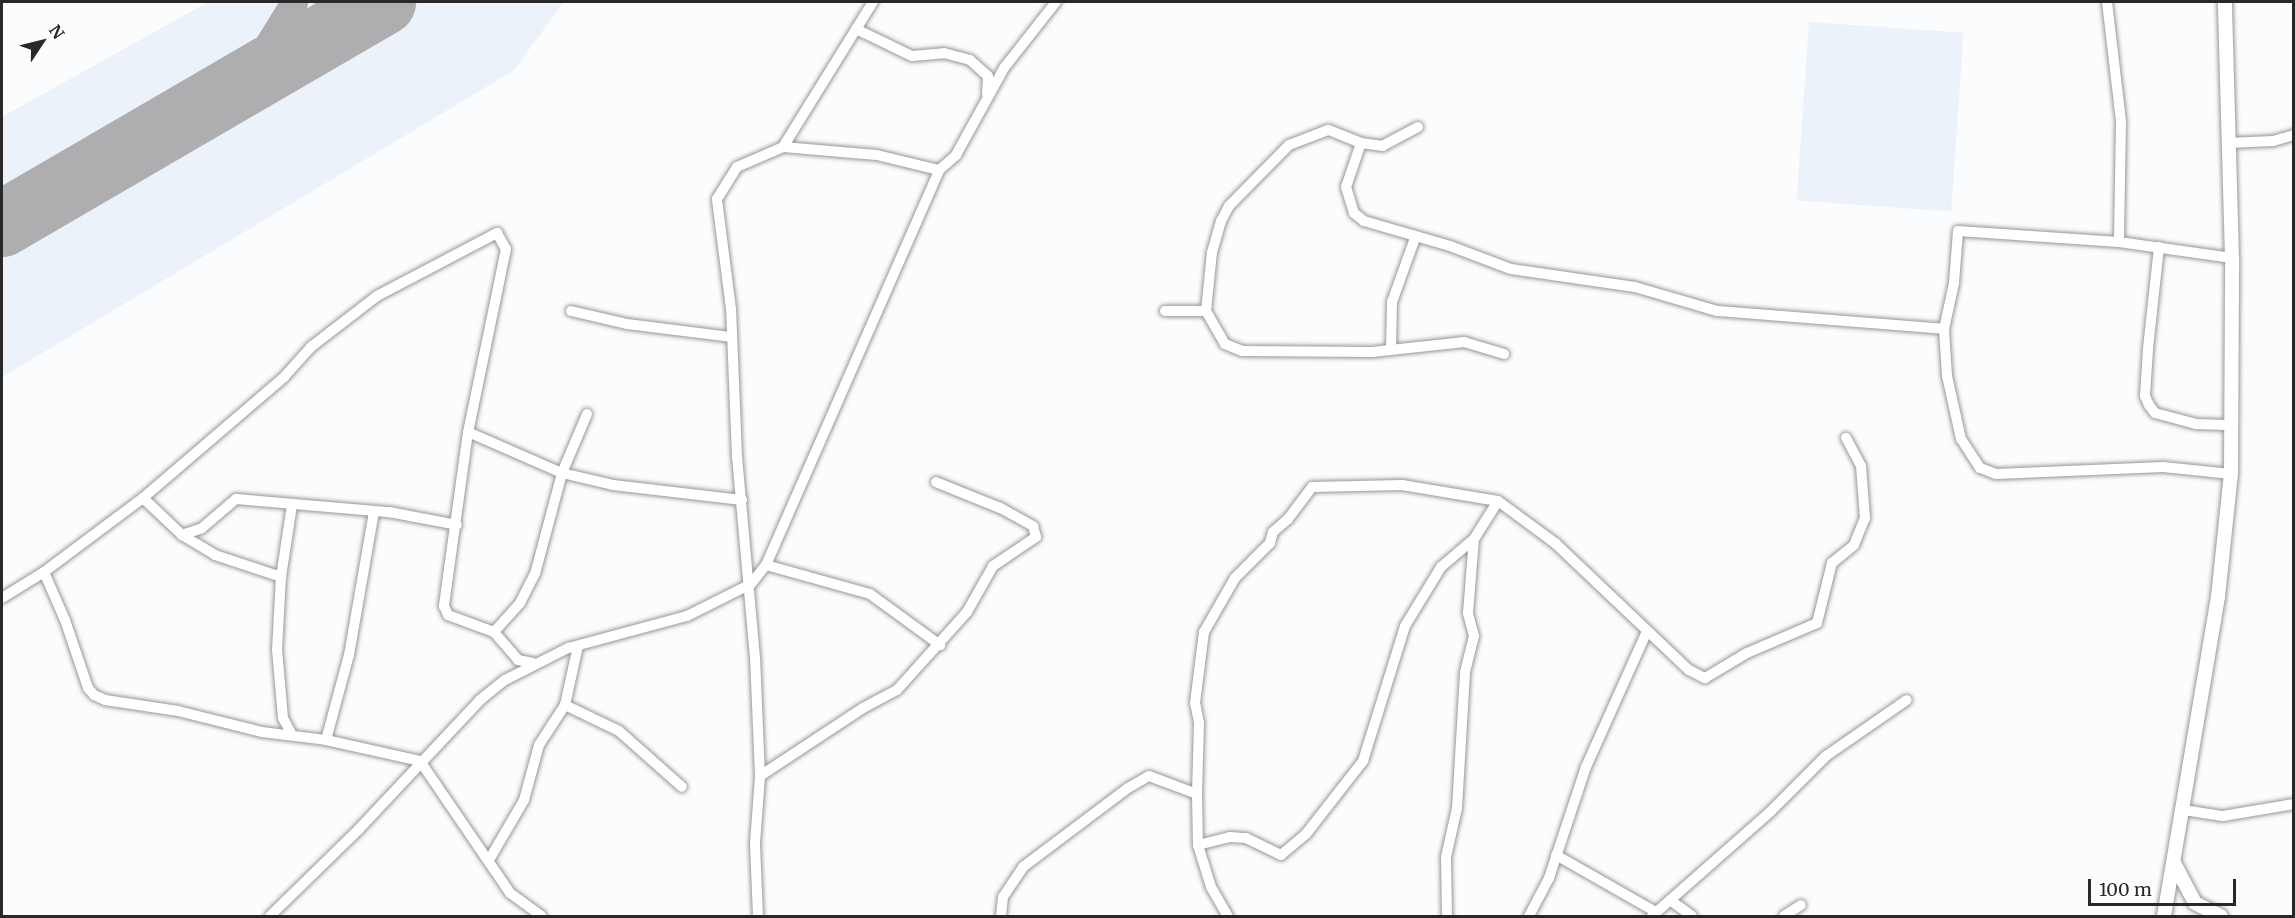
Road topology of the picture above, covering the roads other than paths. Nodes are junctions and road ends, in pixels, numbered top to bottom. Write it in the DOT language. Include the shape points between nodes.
graph roads {
  1 [pos="873,2"];
  2 [pos="1041,2"];
  3 [pos="2108,2"];
  4 [pos="2225,2"];
  5 [pos="1054,5"];
  6 [pos="856,29"];
  7 [pos="982,107"];
  8 [pos="1418,127"];
  9 [pos="2294,135"];
  10 [pos="1361,143"];
  11 [pos="2228,143"];
  12 [pos="783,147"];
  13 [pos="939,170"];
  14 [pos="1415,238"];
  15 [pos="2119,242"];
  16 [pos="2159,247"];
  17 [pos="2232,258"];
  18 [pos="1206,310"];
  19 [pos="571,311"];
  20 [pos="1165,311"];
  21 [pos="1944,329"];
  22 [pos="732,337"];
  23 [pos="1391,350"];
  24 [pos="1503,354"];
  25 [pos="587,414"];
  26 [pos="2231,425"];
  27 [pos="468,432"];
  28 [pos="1846,438"];
  29 [pos="562,474"];
  30 [pos="2231,474"];
  31 [pos="936,482"];
  32 [pos="143,498"];
  33 [pos="742,500"];
  34 [pos="1498,501"];
  35 [pos="292,505"];
  36 [pos="374,512"];
  37 [pos="457,525"];
  38 [pos="182,535"];
  39 [pos="1474,539"];
  40 [pos="766,565"];
  41 [pos="44,572"];
  42 [pos="281,577"];
  43 [pos="751,584"];
  44 [pos="2,598"];
  45 [pos="1647,631"];
  46 [pos="494,632"];
  47 [pos="940,645"];
  48 [pos="578,646"];
  49 [pos="533,663"];
  50 [pos="1907,700"];
  51 [pos="565,705"];
  52 [pos="292,735"];
  53 [pos="326,740"];
  54 [pos="420,762"];
  55 [pos="760,776"];
  56 [pos="682,787"];
  57 [pos="1197,794"];
  58 [pos="2294,804"];
  59 [pos="2184,810"];
  60 [pos="1198,845"];
  61 [pos="1556,855"];
  62 [pos="489,860"];
  63 [pos="2174,863"];
  64 [pos="1670,900"];
  65 [pos="1801,905"];
  66 [pos="1447,912"];
  67 [pos="273,914"];
  68 [pos="1654,914"];
  69 [pos="542,916"];
  70 [pos="758,916"];
  71 [pos="1001,916"];
  72 [pos="1228,916"];
  73 [pos="1456,916"];
  74 [pos="1529,916"];
  75 [pos="1692,916"];
  76 [pos="1784,916"];
  77 [pos="2164,916"];
  78 [pos="2221,916"];
  1 -- 6 [label="street"];
  2 -- 5 [label="street"];
  3 -- 15 [label="street" via="2121,122"];
  4 -- 11 [label="main road"];
  5 -- 7 [label="street" via="1004,68"];
  6 -- 7 [label="street" via="912,56 952,54 981,67 988,76 989,88"];
  6 -- 12 [label="street"];
  7 -- 13 [label="street" via="956,155"];
  8 -- 10 [label="street" via="1395,143"];
  9 -- 11 [label="street" via="2273,141"];
  10 -- 14 [label="street" via="1346,187 1354,213 1364,221"];
  10 -- 18 [label="street" via="1328,130 1298,139 1234,201 1221,221 1212,252"];
  11 -- 17 [label="main road"];
  12 -- 13 [label="street" via="877,155"];
  12 -- 22 [label="street" via="737,167 717,199"];
  13 -- 40 [label="street"];
  14 -- 21 [label="street" via="1450,246 1511,269 1635,287 1716,311"];
  14 -- 23 [label="street" via="1392,302"];
  15 -- 16 [label="street"];
  15 -- 21 [label="street" via="1958,231 1954,283"];
  16 -- 17 [label="street"];
  16 -- 26 [label="street" via="2145,396 2154,413 2196,424"];
  17 -- 26 [label="main road"];
  18 -- 20 [label="street"];
  18 -- 23 [label="street" via="1225,344 1236,350"];
  19 -- 22 [label="street" via="627,324"];
  21 -- 30 [label="street" via="1947,376 1961,439 1980,468 1996,474 2163,467"];
  22 -- 33 [label="street"];
  23 -- 24 [label="street" via="1464,342"];
  25 -- 29 [label="street"];
  26 -- 30 [label="main road"];
  27 -- 29 [label="street"];
  27 -- 32 [label="street" via="506,249 497,233 377,296 311,347 284,377"];
  27 -- 37 [label="street"];
  28 -- 45 [label="street" via="1861,470 1866,518 1854,545 1832,563 1817,623 1747,653 1705,678 1694,674"];
  29 -- 33 [label="street" via="613,485"];
  29 -- 46 [label="street" via="535,574 515,610"];
  30 -- 59 [label="main road" via="2218,597"];
  31 -- 47 [label="street" via="1033,526 1036,537 993,566 967,612"];
  32 -- 38 [label="street"];
  32 -- 41 [label="street"];
  33 -- 43 [label="street"];
  34 -- 39 [label="street"];
  34 -- 45 [label="street" via="1562,548"];
  34 -- 57 [label="street" via="1402,485 1312,487 1273,532 1270,543 1235,578 1204,632 1195,703 1199,723"];
  35 -- 36 [label="street"];
  35 -- 38 [label="street" via="236,499 202,528"];
  35 -- 42 [label="street"];
  36 -- 37 [label="street"];
  36 -- 53 [label="street" via="349,655"];
  37 -- 46 [label="street" via="444,612"];
  38 -- 42 [label="street" via="215,555"];
  39 -- 60 [label="street" via="1449,556 1405,626 1363,761 1326,803 1306,834 1281,855 1246,838 1230,837"];
  39 -- 66 [label="street" via="1468,591 1474,636 1465,672 1457,808 1446,857"];
  40 -- 43 [label="street"];
  40 -- 47 [label="street" via="870,594"];
  41 -- 44 [label="street"];
  41 -- 52 [label="street" via="94,695"];
  42 -- 52 [label="street" via="277,650 283,718"];
  43 -- 48 [label="street" via="687,616"];
  43 -- 55 [label="street"];
  45 -- 61 [label="street" via="1586,766"];
  46 -- 49 [label="street" via="518,660"];
  47 -- 55 [label="street" via="897,690 862,708"];
  48 -- 49 [label="street"];
  48 -- 51 [label="street"];
  49 -- 54 [label="street" via="480,700"];
  50 -- 64 [label="street" via="1826,756 1770,812"];
  51 -- 56 [label="street" via="619,731"];
  51 -- 62 [label="street" via="539,745 524,800"];
  52 -- 53 [label="street"];
  53 -- 54 [label="street"];
  54 -- 62 [label="street"];
  54 -- 67 [label="street"];
  55 -- 70 [label="street" via="755,843"];
  57 -- 60 [label="street"];
  57 -- 71 [label="street" via="1167,780 1149,776 1140,779 1023,867 1003,897"];
  58 -- 59 [label="street" via="2223,816"];
  59 -- 63 [label="main road"];
  60 -- 72 [label="street" via="1211,887"];
  61 -- 68 [label="street"];
  61 -- 74 [label="street" via="1542,895"];
  62 -- 69 [label="street" via="510,892"];
  63 -- 77 [label="main road"];
  63 -- 78 [label="main road" via="2195,903"];
  64 -- 68 [label="street"];
  64 -- 75 [label="street"];
  65 -- 76 [label="street"];
  66 -- 73 [label="street"];
}
